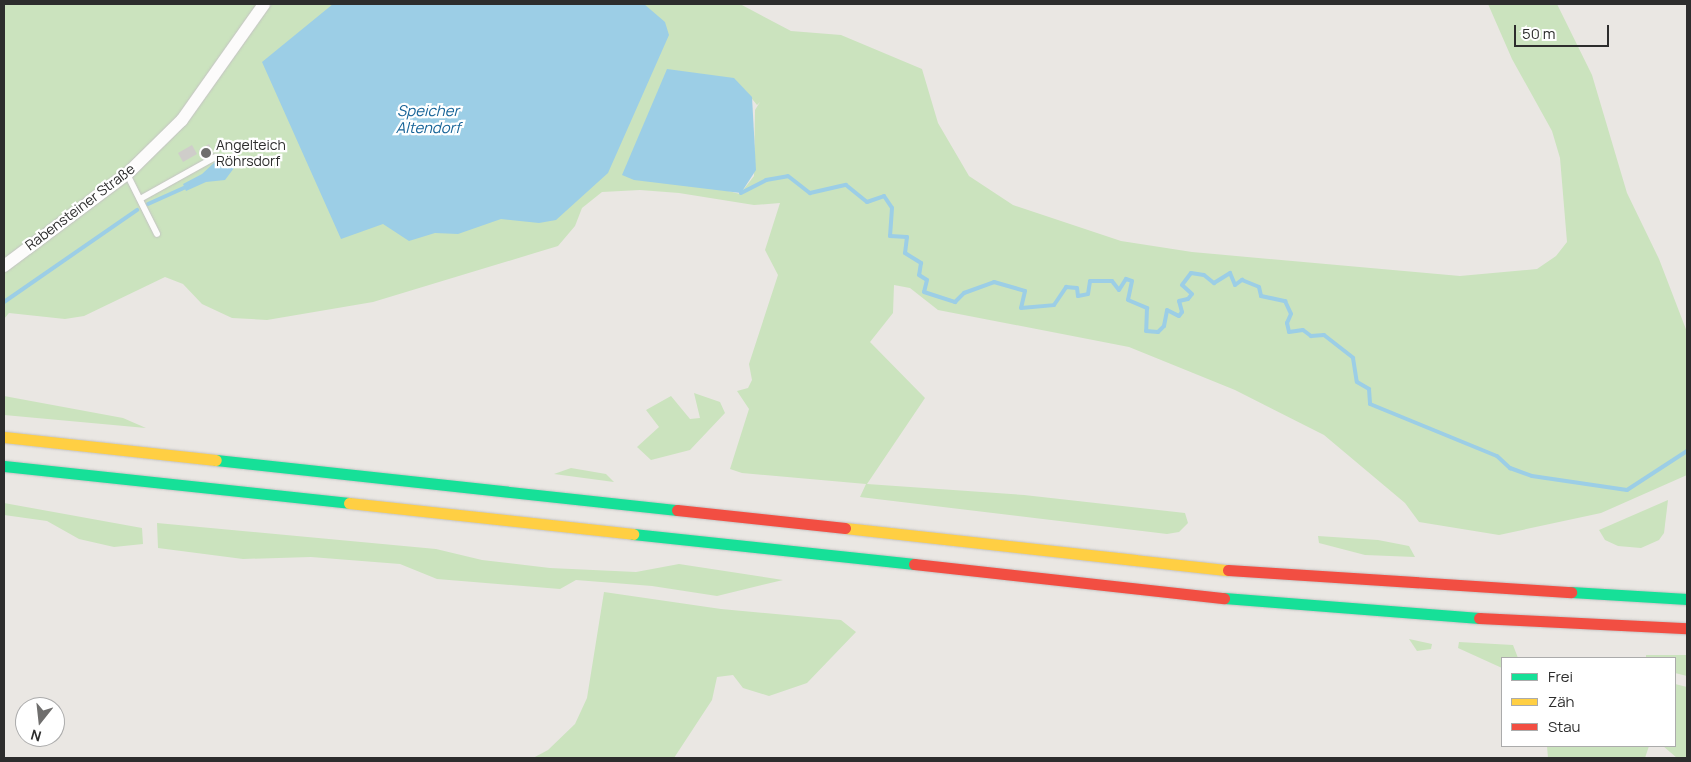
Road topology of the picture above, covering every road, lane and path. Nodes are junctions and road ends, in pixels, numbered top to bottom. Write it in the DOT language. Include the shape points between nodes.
graph roads {
  1 [pos="264,4"];
  2 [pos="216,157"];
  3 [pos="127,174"];
  4 [pos="140,199"];
  5 [pos="157,234"];
  6 [pos="4,266"];
  7 [pos="4,437"];
  8 [pos="4,466"];
  9 [pos="1687,599"];
  10 [pos="1687,628"];
  1 -- 3 [label="street, Rabensteiner Straße" via="182,120"];
  2 -- 4 [label="lane"];
  3 -- 4 [label="lane"];
  3 -- 6 [label="street, Rabensteiner Straße"];
  4 -- 5 [label="lane"];
  7 -- 9 [label="highway" via="1284,576"];
  8 -- 10 [label="highway" via="1282,604 1532,622"];
}
